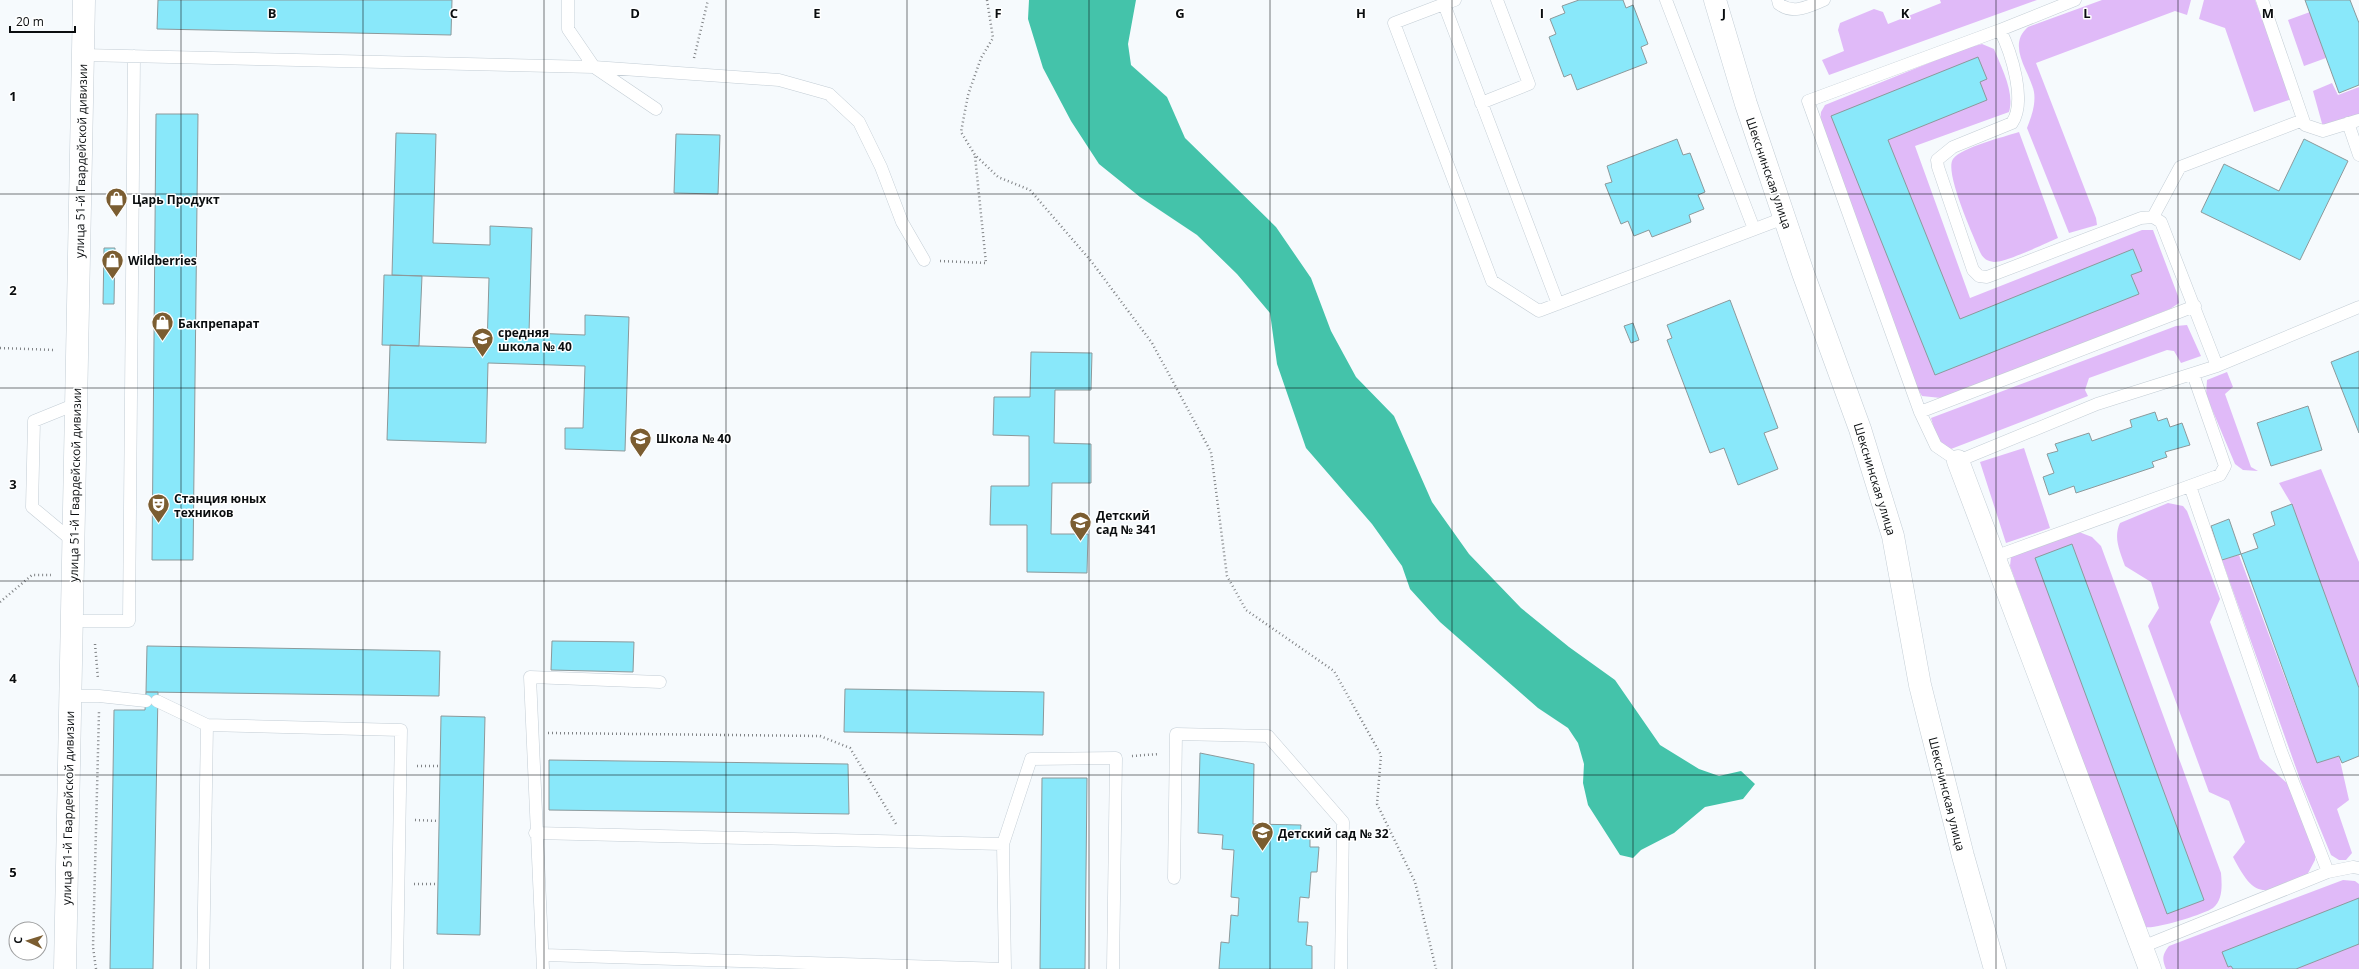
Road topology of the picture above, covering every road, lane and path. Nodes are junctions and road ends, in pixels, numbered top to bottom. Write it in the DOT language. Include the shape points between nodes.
graph roads {
  1 [pos="84,0"];
  2 [pos="568,0"];
  3 [pos="708,0"];
  4 [pos="987,0"];
  5 [pos="1497,0"];
  6 [pos="1666,0"];
  7 [pos="1715,0"];
  8 [pos="1778,0"];
  9 [pos="1824,0"];
  10 [pos="2075,0"];
  11 [pos="2262,0"];
  12 [pos="1449,2"];
  13 [pos="2000,30"];
  14 [pos="83,54"];
  15 [pos="134,56"];
  16 [pos="594,67"];
  17 [pos="690,73"];
  18 [pos="1481,103"];
  19 [pos="656,109"];
  20 [pos="2304,120"];
  21 [pos="2354,122"];
  22 [pos="2359,155"];
  23 [pos="975,156"];
  24 [pos="2153,217"];
  25 [pos="1784,218"];
  26 [pos="1754,229"];
  27 [pos="924,260"];
  28 [pos="1558,304"];
  29 [pos="2195,306"];
  30 [pos="2359,308"];
  31 [pos="0,348"];
  32 [pos="77,352"];
  33 [pos="2217,366"];
  34 [pos="2193,374"];
  35 [pos="76,404"];
  36 [pos="1920,412"];
  37 [pos="1958,462"];
  38 [pos="2190,486"];
  39 [pos="74,542"];
  40 [pos="1994,557"];
  41 [pos="73,575"];
  42 [pos="0,602"];
  43 [pos="72,620"];
  44 [pos="660,682"];
  45 [pos="70,696"];
  46 [pos="208,725"];
  47 [pos="532,733"];
  48 [pos="1176,753"];
  49 [pos="1116,758"];
  50 [pos="401,766"];
  51 [pos="440,766"];
  52 [pos="400,820"];
  53 [pos="439,821"];
  54 [pos="535,834"];
  55 [pos="906,842"];
  56 [pos="1002,844"];
  57 [pos="2359,868"];
  58 [pos="2328,872"];
  59 [pos="1174,878"];
  60 [pos="399,884"];
  61 [pos="438,884"];
  62 [pos="2142,947"];
  63 [pos="544,955"];
  64 [pos="65,969"];
  65 [pos="203,969"];
  66 [pos="397,969"];
  67 [pos="543,969"];
  68 [pos="1113,969"];
  69 [pos="1341,969"];
  70 [pos="1436,969"];
  71 [pos="1995,969"];
  72 [pos="2150,969"];
  1 -- 14 [label="street, улица 51-й Гвардейской дивизии"];
  2 -- 16 [label="lane" via="568,29"];
  3 -- 17 [label="path"];
  4 -- 23 [label="path" via="993,38 981,58 968,95 961,132"];
  5 -- 18 [label="lane" via="1529,84"];
  6 -- 26 [label="lane"];
  7 -- 25 [label="street, Шекснинская улица"];
  8 -- 9 [label="lane" via="1779,4 1791,10 1799,10"];
  10 -- 13 [label="lane"];
  11 -- 20 [label="lane"];
  12 -- 18 [label="lane"];
  12 -- 28 [label="lane" via="1394,23 1492,281 1539,311"];
  13 -- 24 [label="lane" via="2007,45 2019,93 2017,116 2012,123 1953,146 1937,160 1973,270 1979,276 1987,277 2141,218"];
  13 -- 36 [label="lane" via="1808,101"];
  14 -- 15 [label="lane"];
  14 -- 32 [label="street, улица 51-й Гвардейской дивизии"];
  15 -- 16 [label="lane"];
  15 -- 43 [label="lane" via="129,621"];
  16 -- 17 [label="lane"];
  16 -- 19 [label="lane"];
  17 -- 27 [label="lane" via="778,80 829,94 859,122 881,167 902,222"];
  18 -- 28 [label="lane"];
  20 -- 21 [label="lane" via="2305,125 2323,131"];
  20 -- 24 [label="lane" via="2180,167"];
  21 -- 22 [label="lane"];
  23 -- 27 [label="path" via="986,262"];
  23 -- 70 [label="path" via="998,177 1030,190 1091,261 1152,343 1211,452 1227,576 1246,610 1334,671 1381,755 1377,804 1415,882"];
  24 -- 29 [label="lane" via="2161,222"];
  25 -- 26 [label="lane"];
  25 -- 71 [label="street, Шекснинская улица" via="1860,429 1893,536 1920,685 1963,856"];
  26 -- 28 [label="lane"];
  29 -- 33 [label="lane"];
  29 -- 36 [label="lane"];
  30 -- 33 [label="lane"];
  31 -- 32 [label="path"];
  32 -- 35 [label="street, улица 51-й Гвардейской дивизии"];
  33 -- 34 [label="lane"];
  34 -- 37 [label="lane" via="2097,404"];
  34 -- 38 [label="lane" via="2225,466 2220,474"];
  35 -- 39 [label="street, улица 51-й Гвардейской дивизии"];
  35 -- 39 [label="lane" via="34,420 32,507"];
  36 -- 37 [label="lane" via="1936,446"];
  37 -- 40 [label="street"];
  38 -- 40 [label="lane"];
  38 -- 58 [label="lane" via="2278,744"];
  39 -- 41 [label="street, улица 51-й Гвардейской дивизии"];
  40 -- 62 [label="street"];
  41 -- 42 [label="path" via="32,575"];
  41 -- 43 [label="street, улица 51-й Гвардейской дивизии"];
  43 -- 45 [label="street, улица 51-й Гвардейской дивизии"];
  44 -- 47 [label="lane" via="530,678"];
  45 -- 46 [label="lane" via="152,701"];
  45 -- 64 [label="street, улица 51-й Гвардейской дивизии"];
  46 -- 50 [label="lane" via="401,730"];
  46 -- 65 [label="lane"];
  47 -- 54 [label="lane"];
  47 -- 55 [label="path" via="820,736 850,748"];
  48 -- 49 [label="path"];
  48 -- 59 [label="lane"];
  48 -- 69 [label="lane" via="1176,734 1268,736 1344,822"];
  49 -- 56 [label="lane" via="1031,759"];
  49 -- 68 [label="lane"];
  50 -- 51 [label="path"];
  50 -- 52 [label="lane"];
  52 -- 53 [label="path"];
  52 -- 60 [label="lane"];
  54 -- 55 [label="lane"];
  54 -- 63 [label="lane"];
  55 -- 56 [label="lane"];
  56 -- 63 [label="lane" via="1005,969"];
  57 -- 58 [label="lane" via="2354,866"];
  58 -- 62 [label="lane"];
  60 -- 61 [label="path"];
  60 -- 66 [label="lane"];
  62 -- 72 [label="street"];
  63 -- 67 [label="lane"];
}
